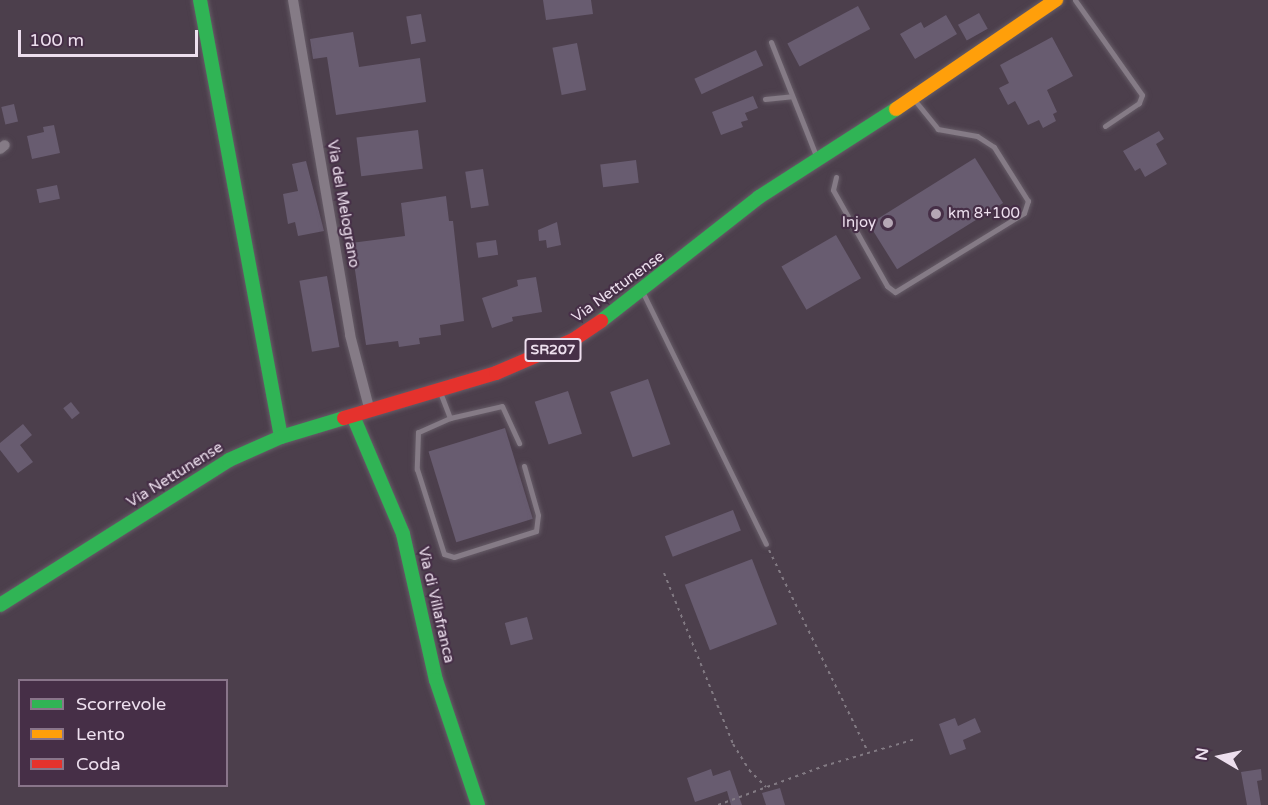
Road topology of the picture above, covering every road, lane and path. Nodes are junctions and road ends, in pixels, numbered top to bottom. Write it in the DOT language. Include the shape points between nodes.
graph roads {
  1 [pos="200,0"];
  2 [pos="293,0"];
  3 [pos="1056,0"];
  4 [pos="1075,0"];
  5 [pos="771,42"];
  6 [pos="792,96"];
  7 [pos="913,98"];
  8 [pos="765,99"];
  9 [pos="1105,126"];
  10 [pos="818,159"];
  11 [pos="836,177"];
  12 [pos="642,292"];
  13 [pos="440,390"];
  14 [pos="370,411"];
  15 [pos="353,416"];
  16 [pos="450,418"];
  17 [pos="281,437"];
  18 [pos="519,443"];
  19 [pos="524,466"];
  20 [pos="766,544"];
  21 [pos="664,573"];
  22 [pos="0,605"];
  23 [pos="916,739"];
  24 [pos="868,752"];
  25 [pos="766,787"];
  26 [pos="478,805"];
  27 [pos="718,805"];
  1 -- 17 [label="main road"];
  2 -- 14 [label="street, Via del Melograno" via="350,335"];
  3 -- 7 [label="main road, Via Nettunense / SR207"];
  4 -- 9 [label="lane" via="1142,95 1139,103"];
  5 -- 6 [label="lane"];
  6 -- 8 [label="lane"];
  6 -- 10 [label="lane"];
  7 -- 10 [label="main road, Via Nettunense / SR207"];
  7 -- 11 [label="lane" via="938,129 977,136 994,147 1028,201 1024,213 896,292 887,286 833,190"];
  10 -- 12 [label="main road, Via Nettunense / SR207" via="749,204"];
  12 -- 13 [label="main road, Via Nettunense / SR207" via="557,348"];
  12 -- 20 [label="lane"];
  13 -- 14 [label="main road, Via Nettunense / SR207"];
  13 -- 16 [label="lane"];
  14 -- 15 [label="main road, Via Nettunense / SR207"];
  15 -- 17 [label="main road, Via Nettunense / SR207"];
  15 -- 26 [label="main road, Via di Villafranca" via="403,534 436,680"];
  16 -- 18 [label="lane" via="502,406"];
  16 -- 19 [label="lane" via="420,430 417,435 418,475 447,557 536,531 538,515"];
  17 -- 22 [label="main road, Via Nettunense / SR207" via="200,476 50,577"];
  20 -- 24 [label="path"];
  21 -- 25 [label="path" via="733,744 749,770"];
  23 -- 24 [label="path"];
  24 -- 25 [label="path"];
  25 -- 27 [label="path"];
}
